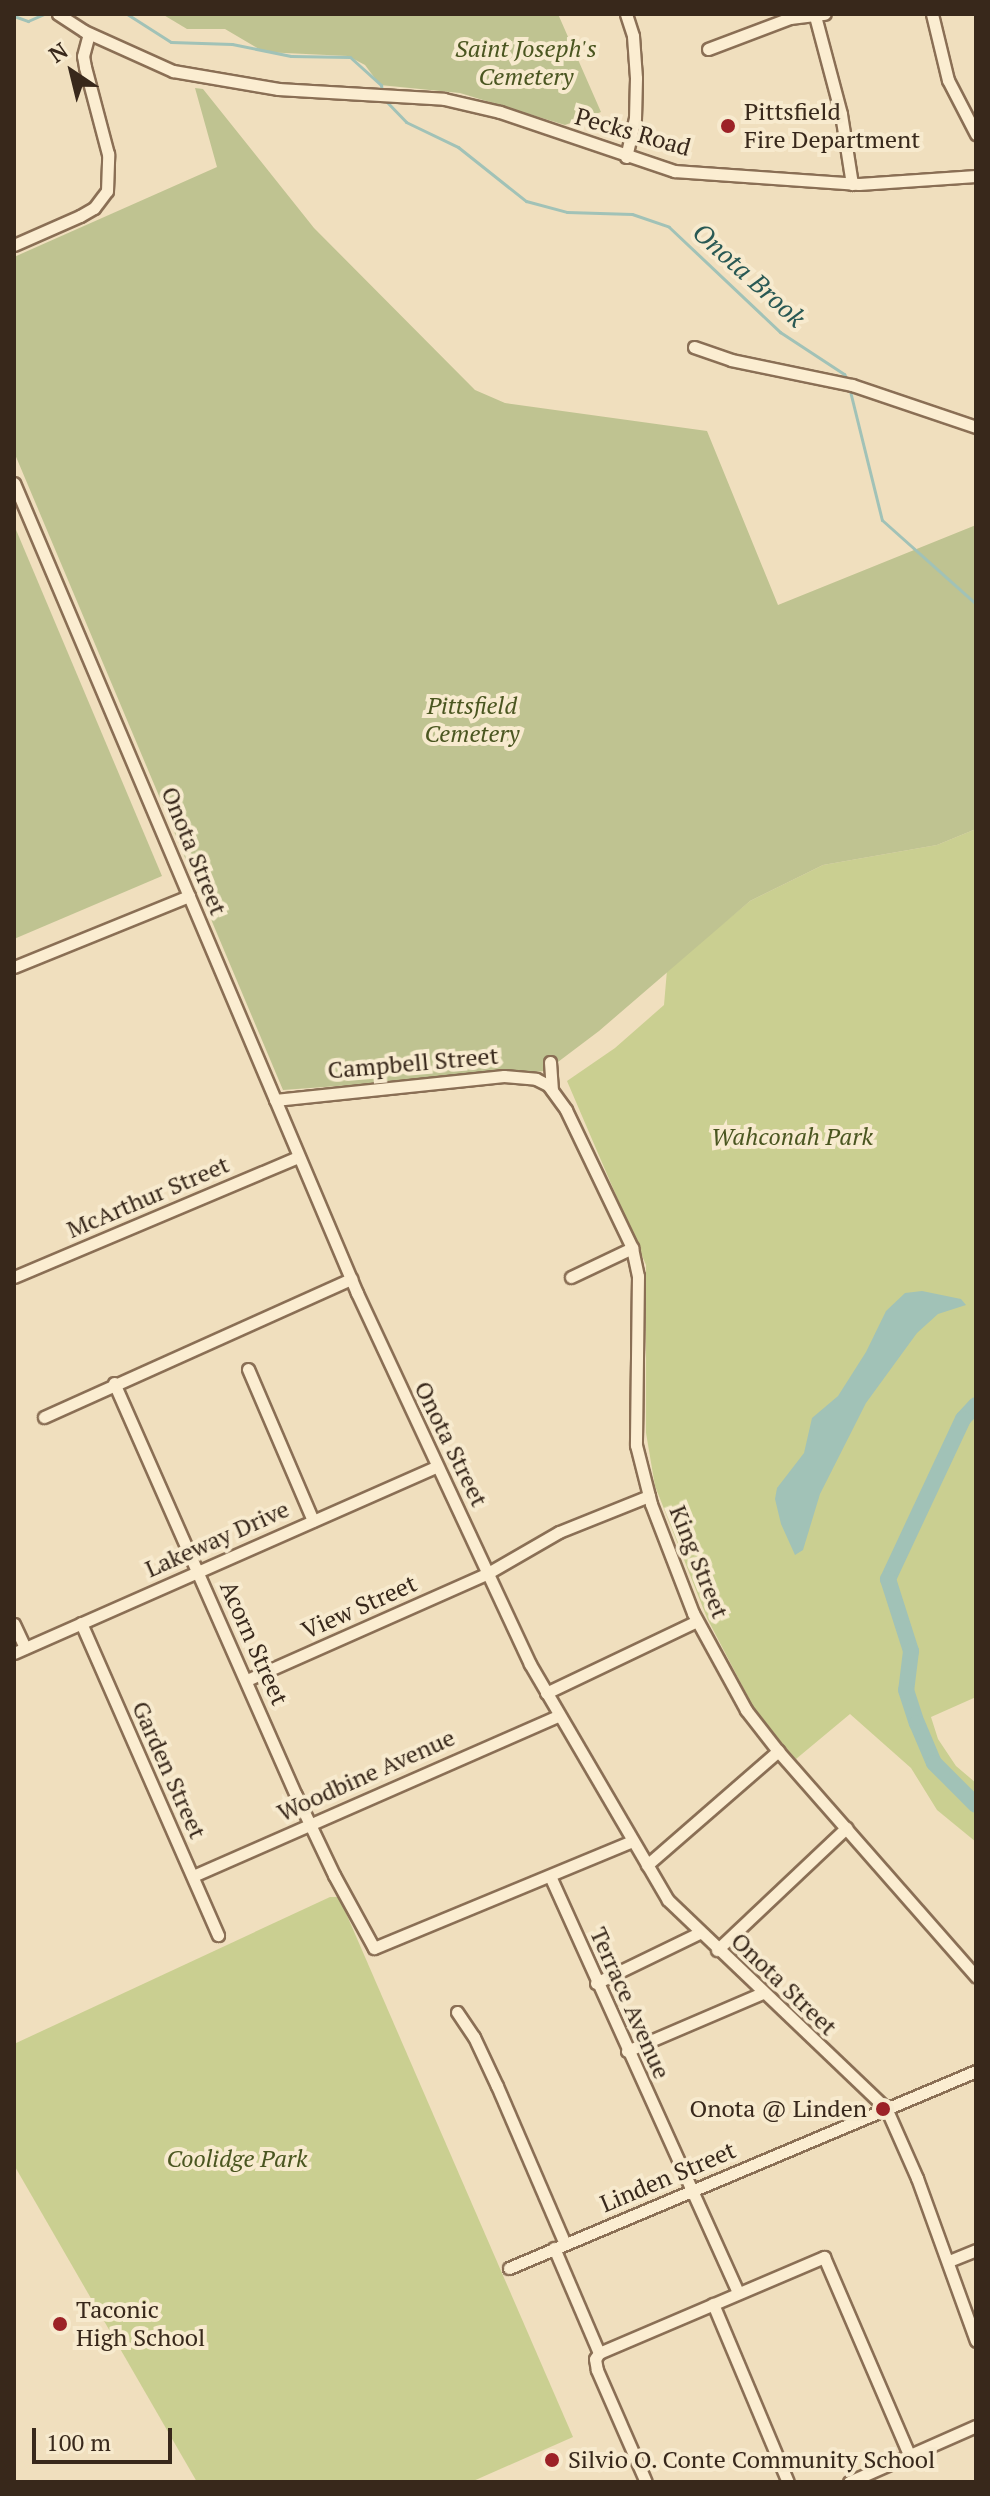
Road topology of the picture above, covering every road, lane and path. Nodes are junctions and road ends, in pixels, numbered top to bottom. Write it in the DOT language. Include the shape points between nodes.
graph roads {
  1 [pos="58,14"];
  2 [pos="626,14"];
  3 [pos="932,14"];
  4 [pos="820,15"];
  5 [pos="789,16"];
  6 [pos="89,34"];
  7 [pos="708,49"];
  8 [pos="976,134"];
  9 [pos="626,157"];
  10 [pos="976,176"];
  11 [pos="852,184"];
  12 [pos="14,245"];
  13 [pos="694,347"];
  14 [pos="976,427"];
  15 [pos="14,483"];
  16 [pos="189,896"];
  17 [pos="14,967"];
  18 [pos="550,1062"];
  19 [pos="552,1091"];
  20 [pos="275,1100"];
  21 [pos="298,1157"];
  22 [pos="632,1248"];
  23 [pos="14,1277"];
  24 [pos="571,1277"];
  25 [pos="351,1279"];
  26 [pos="248,1369"];
  27 [pos="114,1383"];
  28 [pos="44,1417"];
  29 [pos="437,1466"];
  30 [pos="649,1496"];
  31 [pos="313,1521"];
  32 [pos="198,1572"];
  33 [pos="488,1573"];
  34 [pos="697,1621"];
  35 [pos="81,1623"];
  36 [pos="14,1624"];
  37 [pos="20,1650"];
  38 [pos="247,1680"];
  39 [pos="546,1693"];
  40 [pos="558,1716"];
  41 [pos="778,1751"];
  42 [pos="310,1824"];
  43 [pos="846,1828"];
  44 [pos="632,1841"];
  45 [pos="647,1865"];
  46 [pos="193,1876"];
  47 [pos="550,1876"];
  48 [pos="699,1933"];
  49 [pos="218,1935"];
  50 [pos="717,1950"];
  51 [pos="976,1976"];
  52 [pos="596,1983"];
  53 [pos="762,1993"];
  54 [pos="457,2012"];
  55 [pos="627,2051"];
  56 [pos="976,2071"];
  57 [pos="886,2108"];
  58 [pos="689,2191"];
  59 [pos="560,2246"];
  60 [pos="976,2250"];
  61 [pos="949,2261"];
  62 [pos="509,2268"];
  63 [pos="738,2293"];
  64 [pos="713,2304"];
  65 [pos="976,2341"];
  66 [pos="599,2353"];
  67 [pos="976,2426"];
  68 [pos="910,2457"];
  69 [pos="646,2482"];
  70 [pos="788,2482"];
  71 [pos="849,2482"];
  1 -- 6 [label="street, Pecks Road"];
  2 -- 9 [label="street" via="636,78 635,118"];
  3 -- 8 [label="street" via="948,80"];
  4 -- 5 [label="street"];
  4 -- 11 [label="street"];
  5 -- 7 [label="street"];
  6 -- 9 [label="street, Pecks Road" via="173,71 226,83 444,99 500,112"];
  6 -- 12 [label="street" via="83,56 108,154 107,191 94,208"];
  9 -- 11 [label="street, Pecks Road" via="674,171"];
  10 -- 11 [label="street, Pecks Road"];
  13 -- 14 [label="street" via="848,384"];
  15 -- 16 [label="street, Onota Street"];
  16 -- 17 [label="street"];
  16 -- 20 [label="street, Onota Street"];
  18 -- 19 [label="street"];
  19 -- 20 [label="street, Campbell Street" via="536,1079 504,1076"];
  19 -- 22 [label="street, King Street" via="587,1150"];
  20 -- 21 [label="street, Onota Street"];
  21 -- 23 [label="street, McArthur Street"];
  21 -- 25 [label="street, Onota Street"];
  22 -- 24 [label="street"];
  22 -- 30 [label="street, King Street" via="638,1276 636,1445"];
  25 -- 27 [label="street"];
  25 -- 29 [label="street, Onota Street"];
  26 -- 31 [label="street"];
  27 -- 28 [label="street"];
  27 -- 32 [label="street, Acorn Street"];
  29 -- 31 [label="street, Lakeway Drive"];
  29 -- 33 [label="street, Onota Street"];
  30 -- 33 [label="street, View Street" via="559,1532"];
  30 -- 34 [label="street, King Street"];
  31 -- 32 [label="street, Lakeway Drive"];
  32 -- 35 [label="street, Lakeway Drive"];
  32 -- 38 [label="street, Acorn Street"];
  33 -- 38 [label="street, View Street"];
  33 -- 39 [label="street, Onota Street"];
  34 -- 39 [label="street"];
  34 -- 41 [label="street, King Street" via="746,1710"];
  35 -- 37 [label="street, Lakeway Drive"];
  35 -- 46 [label="street, Garden Street"];
  36 -- 37 [label="street"];
  38 -- 42 [label="street, Acorn Street"];
  39 -- 40 [label="street, Onota Street"];
  40 -- 42 [label="street, Woodbine Avenue"];
  40 -- 44 [label="street, Onota Street"];
  41 -- 43 [label="street, King Street"];
  41 -- 45 [label="street"];
  42 -- 46 [label="street, Woodbine Avenue"];
  42 -- 47 [label="street, Acorn Street" via="374,1948"];
  43 -- 50 [label="street"];
  43 -- 51 [label="street, King Street"];
  44 -- 45 [label="street, Onota Street"];
  44 -- 47 [label="street"];
  45 -- 48 [label="street, Onota Street" via="668,1900"];
  46 -- 49 [label="street, Garden Street"];
  47 -- 52 [label="street, Terrace Avenue"];
  48 -- 50 [label="street, Onota Street"];
  48 -- 52 [label="street"];
  50 -- 53 [label="street, Onota Street"];
  52 -- 55 [label="street, Terrace Avenue"];
  53 -- 55 [label="street"];
  53 -- 57 [label="street, Onota Street"];
  54 -- 59 [label="street" via="497,2086"];
  55 -- 58 [label="street, Terrace Avenue"];
  56 -- 57 [label="street, Linden Street"];
  57 -- 58 [label="street, Linden Street"];
  57 -- 61 [label="street, Onota Street"];
  58 -- 59 [label="street, Linden Street"];
  58 -- 63 [label="street, Terrace Avenue"];
  59 -- 62 [label="street, Linden Street"];
  59 -- 66 [label="street"];
  60 -- 61 [label="street"];
  61 -- 65 [label="street, Onota Street"];
  63 -- 64 [label="street"];
  63 -- 68 [label="street" via="824,2257"];
  64 -- 66 [label="street"];
  64 -- 70 [label="street"];
  66 -- 69 [label="street" via="597,2370"];
  67 -- 68 [label="street"];
  68 -- 71 [label="street"];
}
